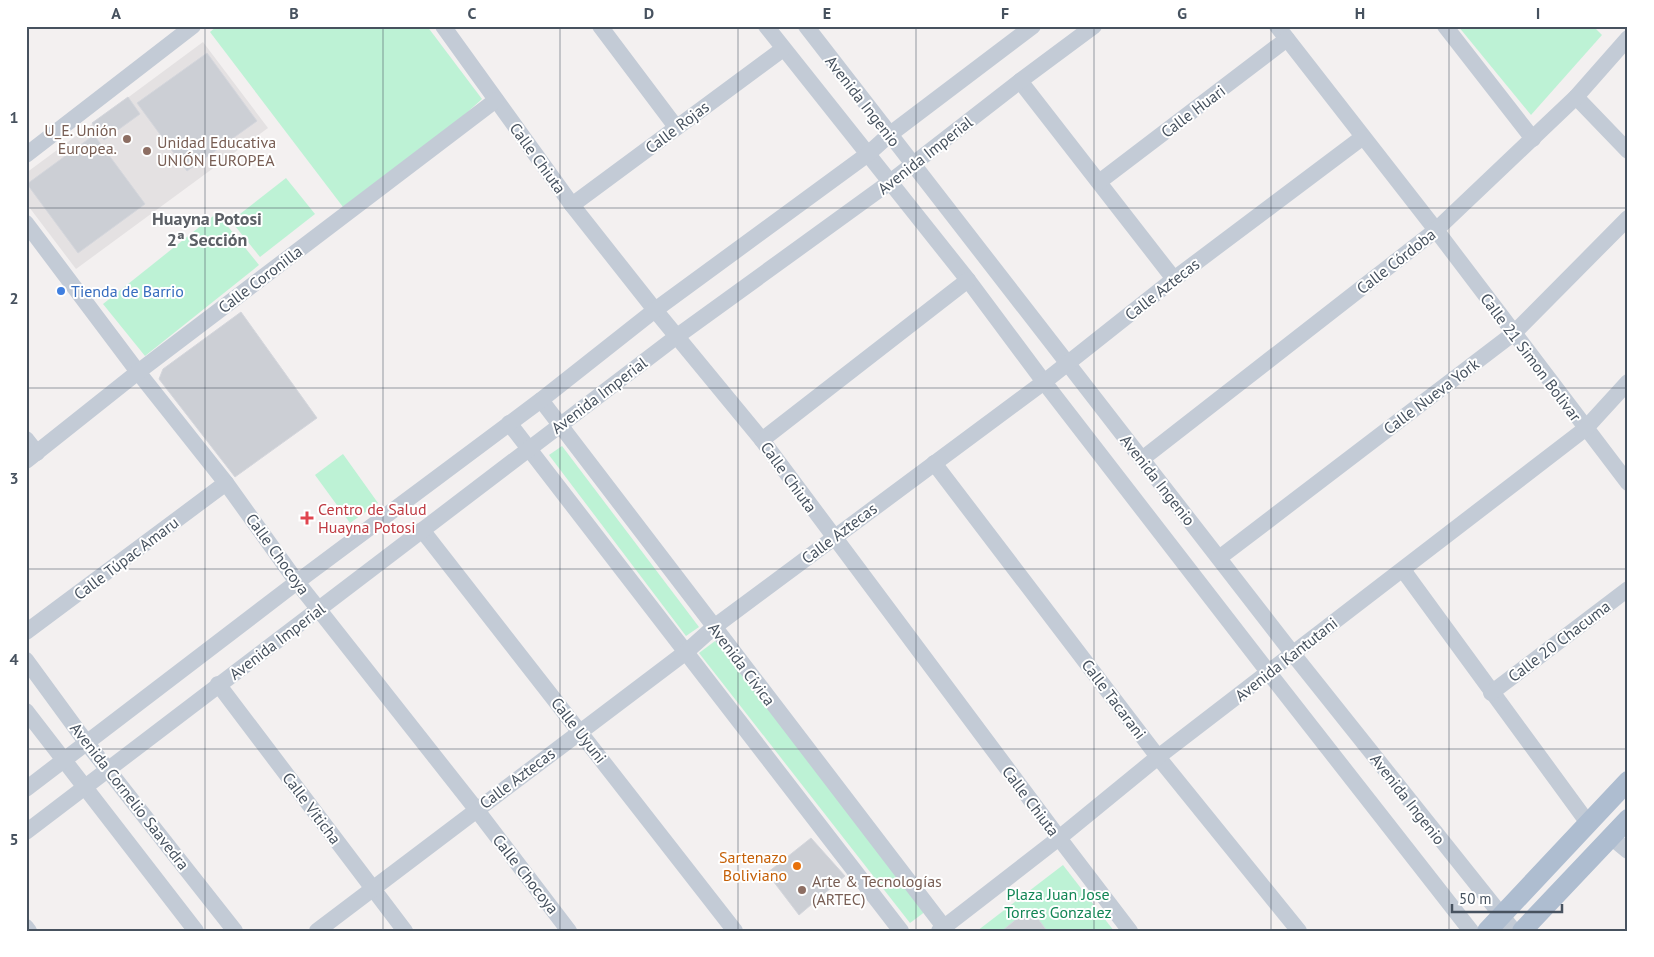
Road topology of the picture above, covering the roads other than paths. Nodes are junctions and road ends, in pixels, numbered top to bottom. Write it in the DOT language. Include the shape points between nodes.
graph roads {
  1 [pos="193,26"];
  2 [pos="442,26"];
  3 [pos="600,26"];
  4 [pos="766,26"];
  5 [pos="1033,26"];
  6 [pos="1094,26"];
  7 [pos="1445,26"];
  8 [pos="809,27"];
  9 [pos="1282,33"];
  10 [pos="1628,38"];
  11 [pos="783,49"];
  12 [pos="1020,81"];
  13 [pos="1576,97"];
  14 [pos="496,100"];
  15 [pos="676,127"];
  16 [pos="889,135"];
  17 [pos="1362,137"];
  18 [pos="1533,139"];
  19 [pos="1628,151"];
  20 [pos="868,154"];
  21 [pos="26,155"];
  22 [pos="913,165"];
  23 [pos="890,182"];
  24 [pos="1099,182"];
  25 [pos="572,205"];
  26 [pos="1628,218"];
  27 [pos="26,223"];
  28 [pos="1436,230"];
  29 [pos="1174,279"];
  30 [pos="968,280"];
  31 [pos="655,310"];
  32 [pos="1514,333"];
  33 [pos="676,336"];
  34 [pos="1067,362"];
  35 [pos="138,372"];
  36 [pos="1044,382"];
  37 [pos="1628,382"];
  38 [pos="541,400"];
  39 [pos="509,423"];
  40 [pos="560,425"];
  41 [pos="1586,429"];
  42 [pos="26,439"];
  43 [pos="762,440"];
  44 [pos="530,448"];
  45 [pos="32,457"];
  46 [pos="1142,460"];
  47 [pos="934,463"];
  48 [pos="226,483"];
  49 [pos="1628,483"];
  50 [pos="422,530"];
  51 [pos="833,537"];
  52 [pos="1219,558"];
  53 [pos="1403,570"];
  54 [pos="297,582"];
  55 [pos="1628,589"];
  56 [pos="319,610"];
  57 [pos="714,628"];
  58 [pos="26,632"];
  59 [pos="686,652"];
  60 [pos="1293,654"];
  61 [pos="26,660"];
  62 [pos="1269,673"];
  63 [pos="218,684"];
  64 [pos="1491,693"];
  65 [pos="26,712"];
  66 [pos="580,731"];
  67 [pos="86,742"];
  68 [pos="1158,758"];
  69 [pos="64,760"];
  70 [pos="109,770"];
  71 [pos="1628,781"];
  72 [pos="85,788"];
  73 [pos="26,789"];
  74 [pos="476,809"];
  75 [pos="1628,818"];
  76 [pos="1588,823"];
  77 [pos="26,832"];
  78 [pos="1611,837"];
  79 [pos="1058,838"];
  80 [pos="1628,851"];
  81 [pos="373,889"];
  82 [pos="1501,916"];
  83 [pos="26,928"];
  84 [pos="942,929"];
  85 [pos="29,931"];
  86 [pos="196,931"];
  87 [pos="235,931"];
  88 [pos="317,931"];
  89 [pos="406,931"];
  90 [pos="569,931"];
  91 [pos="735,931"];
  92 [pos="901,931"];
  93 [pos="1130,931"];
  94 [pos="1299,931"];
  95 [pos="1471,931"];
  96 [pos="1487,931"];
  97 [pos="1514,931"];
  98 [pos="1522,931"];
  1 -- 21 [label="street"];
  2 -- 14 [label="street, Calle Chiuta"];
  3 -- 15 [label="street"];
  4 -- 11 [label="street, Avenida Ingenio"];
  5 -- 16 [label="street, Avenida Imperial"];
  6 -- 12 [label="street, Avenida Imperial"];
  7 -- 18 [label="street"];
  8 -- 16 [label="street, Avenida Ingenio"];
  9 -- 17 [label="street, Calle 21 Simon Bolivar"];
  9 -- 24 [label="street, Calle Huari"];
  10 -- 13 [label="street, Calle Córdoba"];
  11 -- 15 [label="street, Calle Rojas"];
  11 -- 20 [label="street, Avenida Ingenio"];
  12 -- 22 [label="street, Avenida Imperial"];
  12 -- 24 [label="street"];
  13 -- 18 [label="street, Calle Córdoba"];
  13 -- 19 [label="street"];
  14 -- 25 [label="street, Calle Chiuta"];
  14 -- 35 [label="street, Calle Coronilla"];
  15 -- 25 [label="street, Calle Rojas"];
  16 -- 20 [label="street, Avenida Imperial"];
  16 -- 22 [label="street, Avenida Ingenio"];
  17 -- 28 [label="street, Calle 21 Simon Bolivar"];
  17 -- 29 [label="street, Calle Aztecas"];
  18 -- 28 [label="street, Calle Córdoba"];
  20 -- 23 [label="street, Avenida Ingenio"];
  20 -- 31 [label="street, Avenida Imperial"];
  22 -- 23 [label="street, Avenida Imperial"];
  22 -- 34 [label="street, Avenida Ingenio"];
  23 -- 30 [label="street, Avenida Ingenio"];
  23 -- 33 [label="street, Avenida Imperial"];
  24 -- 29 [label="street"];
  25 -- 31 [label="street, Calle Chiuta"];
  26 -- 32 [label="street, Calle Nueva York"];
  27 -- 35 [label="street, Calle Chocoya"];
  28 -- 32 [label="street, Calle 21 Simon Bolivar"];
  28 -- 46 [label="street, Calle Córdoba"];
  29 -- 34 [label="street, Calle Aztecas"];
  30 -- 36 [label="street, Avenida Ingenio"];
  30 -- 43 [label="street"];
  31 -- 33 [label="street, Calle Chiuta"];
  31 -- 38 [label="street, Avenida Imperial"];
  32 -- 41 [label="street, Calle 21 Simon Bolivar"];
  32 -- 52 [label="street, Calle Nueva York"];
  33 -- 40 [label="street, Avenida Imperial"];
  33 -- 43 [label="street, Calle Chiuta"];
  34 -- 36 [label="street, Calle Aztecas"];
  34 -- 46 [label="street, Avenida Ingenio"];
  35 -- 45 [label="street, Calle Coronilla"];
  35 -- 48 [label="street, Calle Chocoya"];
  36 -- 47 [label="street, Calle Aztecas"];
  36 -- 62 [label="street, Avenida Ingenio"];
  37 -- 41 [label="street, Avenida Kantutani"];
  38 -- 39 [label="street, Avenida Imperial"];
  38 -- 40 [label="street, Avenida Cívica"];
  39 -- 44 [label="street"];
  39 -- 54 [label="street, Avenida Imperial"];
  40 -- 44 [label="street, Avenida Imperial"];
  40 -- 57 [label="street, Avenida Cívica"];
  41 -- 49 [label="street, Calle 21 Simon Bolivar"];
  41 -- 53 [label="street, Avenida Kantutani"];
  42 -- 45 [label="street"];
  43 -- 51 [label="street, Calle Chiuta"];
  44 -- 50 [label="street, Avenida Imperial"];
  44 -- 59 [label="street"];
  46 -- 52 [label="street, Avenida Ingenio"];
  47 -- 51 [label="street, Calle Aztecas"];
  47 -- 68 [label="street, Calle Tacarani"];
  48 -- 54 [label="street, Calle Chocoya"];
  48 -- 58 [label="street, Calle Túpac Amaru"];
  50 -- 56 [label="street, Avenida Imperial"];
  50 -- 66 [label="street, Calle Uyuni"];
  51 -- 57 [label="street, Calle Aztecas"];
  51 -- 79 [label="street, Calle Chiuta"];
  52 -- 60 [label="street, Avenida Ingenio"];
  53 -- 60 [label="street, Avenida Kantutani"];
  53 -- 64 [label="street"];
  54 -- 56 [label="street, Calle Chocoya"];
  54 -- 67 [label="street, Avenida Imperial"];
  55 -- 64 [label="street, Calle 20 Chacuma"];
  56 -- 63 [label="street, Avenida Imperial"];
  56 -- 74 [label="street, Calle Chocoya"];
  57 -- 59 [label="street, Calle Aztecas"];
  57 -- 84 [label="street, Avenida Cívica"];
  59 -- 66 [label="street, Calle Aztecas"];
  59 -- 92 [label="street"];
  60 -- 62 [label="street, Avenida Kantutani"];
  60 -- 82 [label="street, Avenida Ingenio"];
  61 -- 67 [label="street, Avenida Cornelio Saavedra"];
  62 -- 68 [label="street, Avenida Kantutani"];
  62 -- 95 [label="street, Avenida Ingenio"];
  63 -- 70 [label="street, Avenida Imperial"];
  63 -- 81 [label="street, Calle Viticha"];
  64 -- 76 [label="street"];
  65 -- 69 [label="street, Avenida Cornelio Saavedra"];
  66 -- 74 [label="street, Calle Aztecas"];
  66 -- 91 [label="street, Calle Uyuni"];
  67 -- 69 [label="street, Avenida Imperial"];
  67 -- 70 [label="street, Avenida Cornelio Saavedra"];
  68 -- 79 [label="street, Avenida Kantutani"];
  68 -- 94 [label="street, Calle Tacarani"];
  69 -- 72 [label="street, Avenida Cornelio Saavedra"];
  69 -- 73 [label="street, Avenida Imperial"];
  70 -- 72 [label="street, Avenida Imperial"];
  70 -- 87 [label="street, Avenida Cornelio Saavedra"];
  71 -- 76 [label="main road"];
  72 -- 77 [label="street, Avenida Imperial"];
  72 -- 86 [label="street, Avenida Cornelio Saavedra"];
  74 -- 81 [label="street, Calle Aztecas"];
  74 -- 90 [label="street, Calle Chocoya"];
  75 -- 78 [label="main road"];
  76 -- 82 [label="main road"];
  78 -- 80 [label="street"];
  78 -- 98 [label="main road"];
  79 -- 84 [label="street, Avenida Kantutani"];
  79 -- 93 [label="street, Calle Chiuta"];
  81 -- 88 [label="street, Calle Aztecas"];
  81 -- 89 [label="street, Calle Viticha"];
  82 -- 96 [label="main road"];
  82 -- 97 [label="street, Avenida Ingenio"];
  83 -- 85 [label="street"];
}
